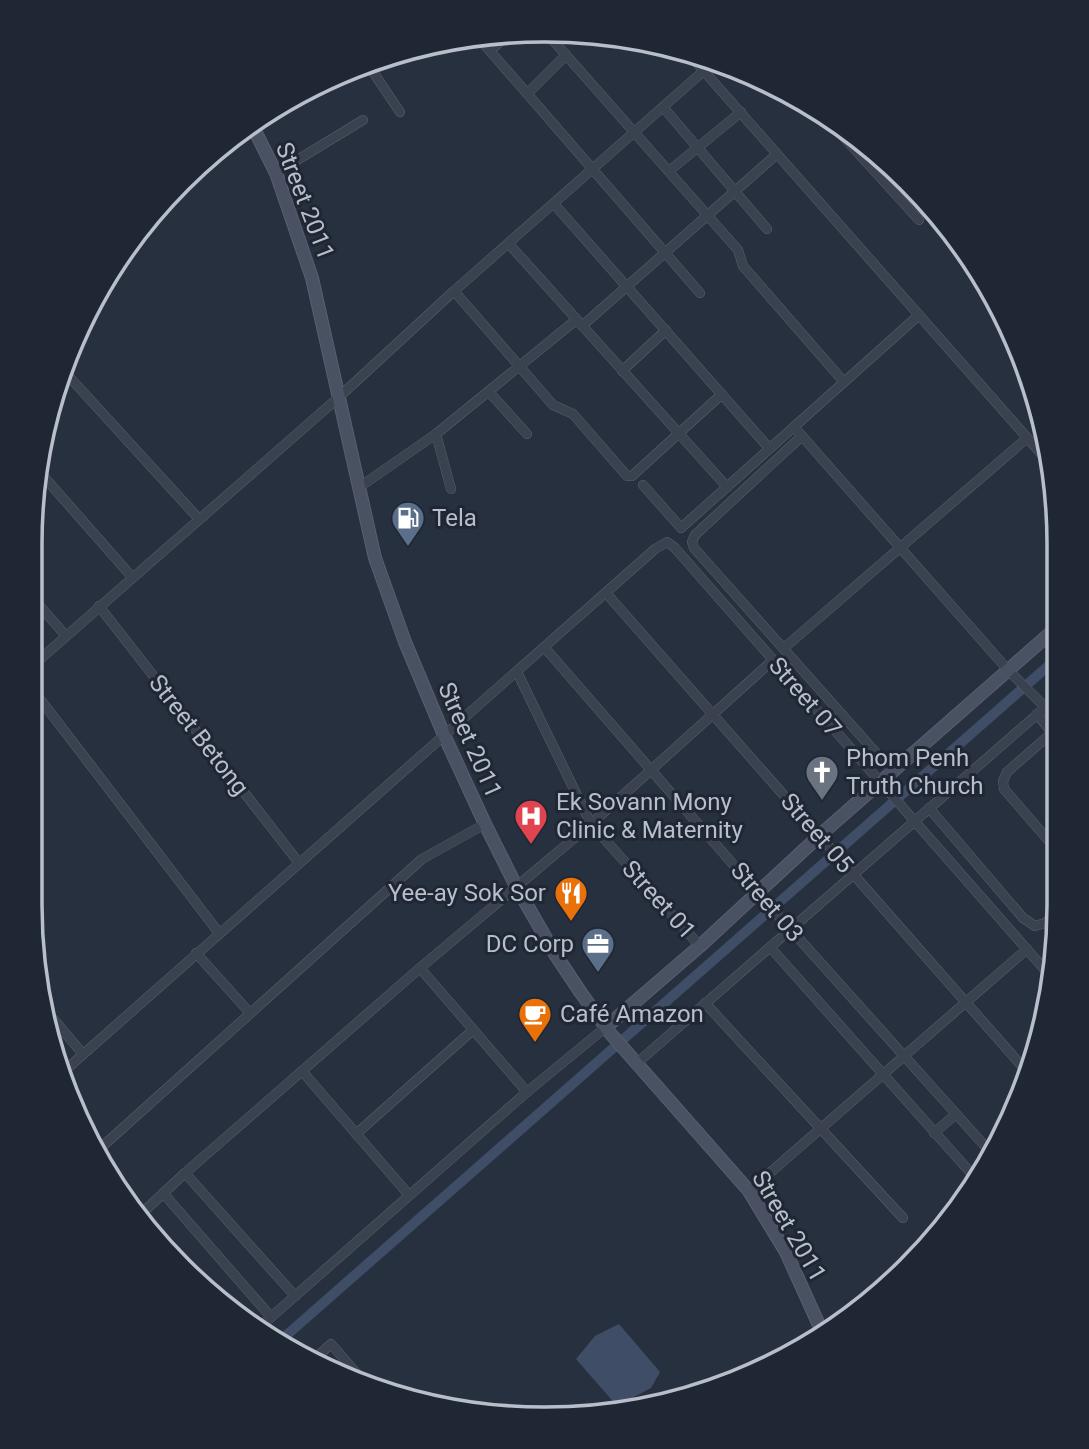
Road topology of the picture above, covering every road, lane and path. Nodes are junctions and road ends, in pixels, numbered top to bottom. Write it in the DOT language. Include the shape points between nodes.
graph roads {
  1 [pos="555,42"];
  2 [pos="497,44"];
  3 [pos="485,45"];
  4 [pos="490,51"];
  5 [pos="566,55"];
  6 [pos="701,67"];
  7 [pos="704,71"];
  8 [pos="374,72"];
  9 [pos="527,94"];
  10 [pos="663,107"];
  11 [pos="400,112"];
  12 [pos="740,112"];
  13 [pos="363,120"];
  14 [pos="635,132"];
  15 [pos="256,134"];
  16 [pos="698,148"];
  17 [pos="857,151"];
  18 [pos="777,154"];
  19 [pos="593,170"];
  20 [pos="669,171"];
  21 [pos="275,173"];
  22 [pos="736,192"];
  23 [pos="554,204"];
  24 [pos="708,216"];
  25 [pos="919,220"];
  26 [pos="767,229"];
  27 [pos="509,244"];
  28 [pos="666,253"];
  29 [pos="628,288"];
  30 [pos="454,291"];
  31 [pos="700,293"];
  32 [pos="919,315"];
  33 [pos="579,323"];
  34 [pos="666,330"];
  35 [pos="520,367"];
  36 [pos="622,370"];
  37 [pos="71,378"];
  38 [pos="844,382"];
  39 [pos="489,392"];
  40 [pos="722,394"];
  41 [pos="339,397"];
  42 [pos="794,427"];
  43 [pos="436,433"];
  44 [pos="527,434"];
  45 [pos="677,434"];
  46 [pos="802,436"];
  47 [pos="1027,438"];
  48 [pos="769,448"];
  49 [pos="1038,450"];
  50 [pos="46,479"];
  51 [pos="643,485"];
  52 [pos="727,487"];
  53 [pos="358,488"];
  54 [pos="451,489"];
  55 [pos="200,519"];
  56 [pos="899,546"];
  57 [pos="132,576"];
  58 [pos="606,593"];
  59 [pos="99,606"];
  60 [pos="42,609"];
  61 [pos="66,636"];
  62 [pos="1047,637"];
  63 [pos="545,648"];
  64 [pos="784,648"];
  65 [pos="42,657"];
  66 [pos="772,661"];
  67 [pos="517,672"];
  68 [pos="1012,674"];
  69 [pos="42,702"];
  70 [pos="1047,702"];
  71 [pos="1042,704"];
  72 [pos="713,715"];
  73 [pos="1037,715"];
  74 [pos="1047,726"];
  75 [pos="444,735"];
  76 [pos="1047,739"];
  77 [pos="651,770"];
  78 [pos="892,772"];
  79 [pos="883,785"];
  80 [pos="929,808"];
  81 [pos="911,818"];
  82 [pos="485,824"];
  83 [pos="591,824"];
  84 [pos="822,839"];
  85 [pos="1047,839"];
  86 [pos="299,863"];
  87 [pos="851,873"];
  88 [pos="516,886"];
  89 [pos="759,894"];
  90 [pos="1046,922"];
  91 [pos="789,928"];
  92 [pos="219,933"];
  93 [pos="700,946"];
  94 [pos="770,947"];
  95 [pos="1027,949"];
  96 [pos="197,953"];
  97 [pos="420,968"];
  98 [pos="1043,968"];
  99 [pos="965,1002"];
  100 [pos="705,1003"];
  101 [pos="250,1013"];
  102 [pos="56,1023"];
  103 [pos="473,1030"];
  104 [pos="608,1030"];
  105 [pos="83,1054"];
  106 [pos="904,1056"];
  107 [pos="635,1060"];
  108 [pos="1020,1065"];
  109 [pos="69,1067"];
  110 [pos="302,1071"];
  111 [pos="882,1075"];
  112 [pos="527,1092"];
  113 [pos="956,1114"];
  114 [pos="820,1129"];
  115 [pos="934,1133"];
  116 [pos="356,1134"];
  117 [pos="103,1145"];
  118 [pos="985,1146"];
  119 [pos="970,1172"];
  120 [pos="185,1173"];
  121 [pos="749,1191"];
  122 [pos="163,1193"];
  123 [pos="409,1195"];
  124 [pos="145,1209"];
  125 [pos="903,1218"];
  126 [pos="295,1296"];
  127 [pos="271,1317"];
  128 [pos="265,1322"];
  129 [pos="819,1325"];
  130 [pos="320,1354"];
  131 [pos="354,1370"];
  1 -- 5 [label="street"];
  2 -- 4 [label="street"];
  3 -- 4 [label="street"];
  4 -- 9 [label="street"];
  5 -- 9 [label="street"];
  5 -- 14 [label="street"];
  6 -- 7 [label="street"];
  7 -- 10 [label="street"];
  7 -- 12 [label="street"];
  8 -- 11 [label="street"];
  9 -- 19 [label="street"];
  10 -- 14 [label="street"];
  10 -- 16 [label="street"];
  12 -- 16 [label="street"];
  12 -- 18 [label="street"];
  13 -- 21 [label="street"];
  14 -- 19 [label="street"];
  14 -- 20 [label="street"];
  15 -- 21 [label="main road, Street 2011"];
  16 -- 20 [label="street"];
  16 -- 22 [label="street"];
  17 -- 25 [label="street"];
  18 -- 22 [label="street"];
  18 -- 32 [label="street"];
  19 -- 23 [label="street"];
  19 -- 28 [label="street"];
  20 -- 24 [label="street"];
  21 -- 41 [label="main road, Street 2011" via="312,278"];
  22 -- 24 [label="street"];
  22 -- 26 [label="street"];
  23 -- 27 [label="street"];
  23 -- 29 [label="street"];
  24 -- 28 [label="street"];
  24 -- 38 [label="street" via="738,250 743,266"];
  27 -- 30 [label="street"];
  27 -- 33 [label="street"];
  28 -- 29 [label="street"];
  28 -- 31 [label="street"];
  29 -- 33 [label="street"];
  29 -- 34 [label="street"];
  30 -- 35 [label="street"];
  30 -- 41 [label="street"];
  32 -- 38 [label="street"];
  32 -- 47 [label="street"];
  33 -- 35 [label="street"];
  33 -- 36 [label="street"];
  34 -- 36 [label="street"];
  34 -- 40 [label="street"];
  35 -- 39 [label="street"];
  35 -- 45 [label="street" via="553,405 573,414 627,476"];
  36 -- 45 [label="street"];
  37 -- 55 [label="street"];
  38 -- 42 [label="street"];
  39 -- 43 [label="street"];
  39 -- 44 [label="street"];
  40 -- 45 [label="street"];
  40 -- 48 [label="street"];
  41 -- 53 [label="main road, Street 2011"];
  41 -- 55 [label="street"];
  42 -- 46 [label="street"];
  42 -- 48 [label="street"];
  43 -- 53 [label="street"];
  43 -- 54 [label="street"];
  45 -- 52 [label="street"];
  46 -- 56 [label="street"];
  46 -- 64 [label="street" via="692,542"];
  47 -- 49 [label="street"];
  47 -- 56 [label="street"];
  48 -- 52 [label="street"];
  50 -- 57 [label="street"];
  51 -- 52 [label="street" via="681,528"];
  53 -- 75 [label="main road, Street 2011" via="375,558 400,630"];
  55 -- 57 [label="street"];
  56 -- 64 [label="street"];
  56 -- 68 [label="street"];
  57 -- 59 [label="street"];
  58 -- 63 [label="street"];
  58 -- 66 [label="street, Street 07" via="667,542"];
  58 -- 72 [label="street, Street 05"];
  59 -- 61 [label="street"];
  59 -- 86 [label="street, Street Betong"];
  60 -- 61 [label="street"];
  61 -- 65 [label="street"];
  62 -- 68 [label="main road"];
  63 -- 67 [label="street"];
  63 -- 77 [label="street, Street 03"];
  64 -- 78 [label="street"];
  66 -- 72 [label="street"];
  66 -- 79 [label="street, Street 07"];
  67 -- 75 [label="street"];
  67 -- 83 [label="street, Street 01"];
  68 -- 71 [label="street"];
  68 -- 78 [label="main road"];
  69 -- 92 [label="street"];
  70 -- 71 [label="street"];
  71 -- 73 [label="street"];
  72 -- 77 [label="street"];
  72 -- 84 [label="street, Street 05"];
  73 -- 74 [label="street"];
  73 -- 80 [label="street"];
  75 -- 82 [label="main road, Street 2011"];
  75 -- 86 [label="street"];
  76 -- 85 [label="street" via="1007,772 1003,781 1004,789"];
  77 -- 83 [label="street"];
  77 -- 89 [label="street, Street 03"];
  78 -- 79 [label="main road"];
  79 -- 81 [label="street, Street 07"];
  79 -- 84 [label="main road"];
  80 -- 81 [label="street"];
  80 -- 90 [label="street" via="1023,918 1035,926"];
  81 -- 87 [label="street"];
  81 -- 95 [label="street, Street 07"];
  82 -- 88 [label="main road, Street 2011"];
  82 -- 101 [label="street" via="422,859"];
  83 -- 88 [label="street"];
  83 -- 93 [label="street, Street 01"];
  84 -- 87 [label="street, Street 05"];
  84 -- 89 [label="main road"];
  86 -- 92 [label="street"];
  87 -- 91 [label="street"];
  87 -- 99 [label="street, Street 05"];
  88 -- 97 [label="street"];
  88 -- 104 [label="main road, Street 2011" via="555,954"];
  89 -- 91 [label="street, Street 03"];
  89 -- 93 [label="main road"];
  91 -- 94 [label="street"];
  91 -- 106 [label="street, Street 03"];
  92 -- 96 [label="street"];
  93 -- 104 [label="main road"];
  94 -- 100 [label="street"];
  94 -- 111 [label="street, Street 03"];
  95 -- 98 [label="street, Street 07"];
  95 -- 99 [label="street"];
  96 -- 101 [label="street"];
  96 -- 105 [label="street"];
  97 -- 103 [label="street"];
  97 -- 110 [label="street"];
  99 -- 106 [label="street"];
  99 -- 108 [label="street, Street 05"];
  100 -- 107 [label="street"];
  100 -- 114 [label="street"];
  101 -- 117 [label="street"];
  102 -- 105 [label="street"];
  103 -- 112 [label="street"];
  103 -- 116 [label="street"];
  104 -- 107 [label="main road, Street 2011"];
  104 -- 112 [label="street"];
  105 -- 109 [label="street"];
  106 -- 111 [label="street"];
  106 -- 113 [label="street, Street 03"];
  107 -- 121 [label="main road, Street 2011"];
  110 -- 116 [label="street"];
  110 -- 120 [label="street"];
  111 -- 114 [label="street"];
  111 -- 115 [label="street, Street 03"];
  112 -- 123 [label="street"];
  113 -- 115 [label="street"];
  113 -- 118 [label="street, Street 03"];
  114 -- 121 [label="street"];
  114 -- 125 [label="street"];
  115 -- 119 [label="street, Street 03"];
  116 -- 123 [label="street"];
  120 -- 122 [label="street"];
  120 -- 126 [label="street"];
  121 -- 129 [label="main road, Street 2011" via="786,1252"];
  122 -- 124 [label="street"];
  122 -- 127 [label="street"];
  123 -- 126 [label="street"];
  126 -- 127 [label="street"];
  127 -- 128 [label="street"];
  130 -- 131 [label="street" via="331,1344"];
}
